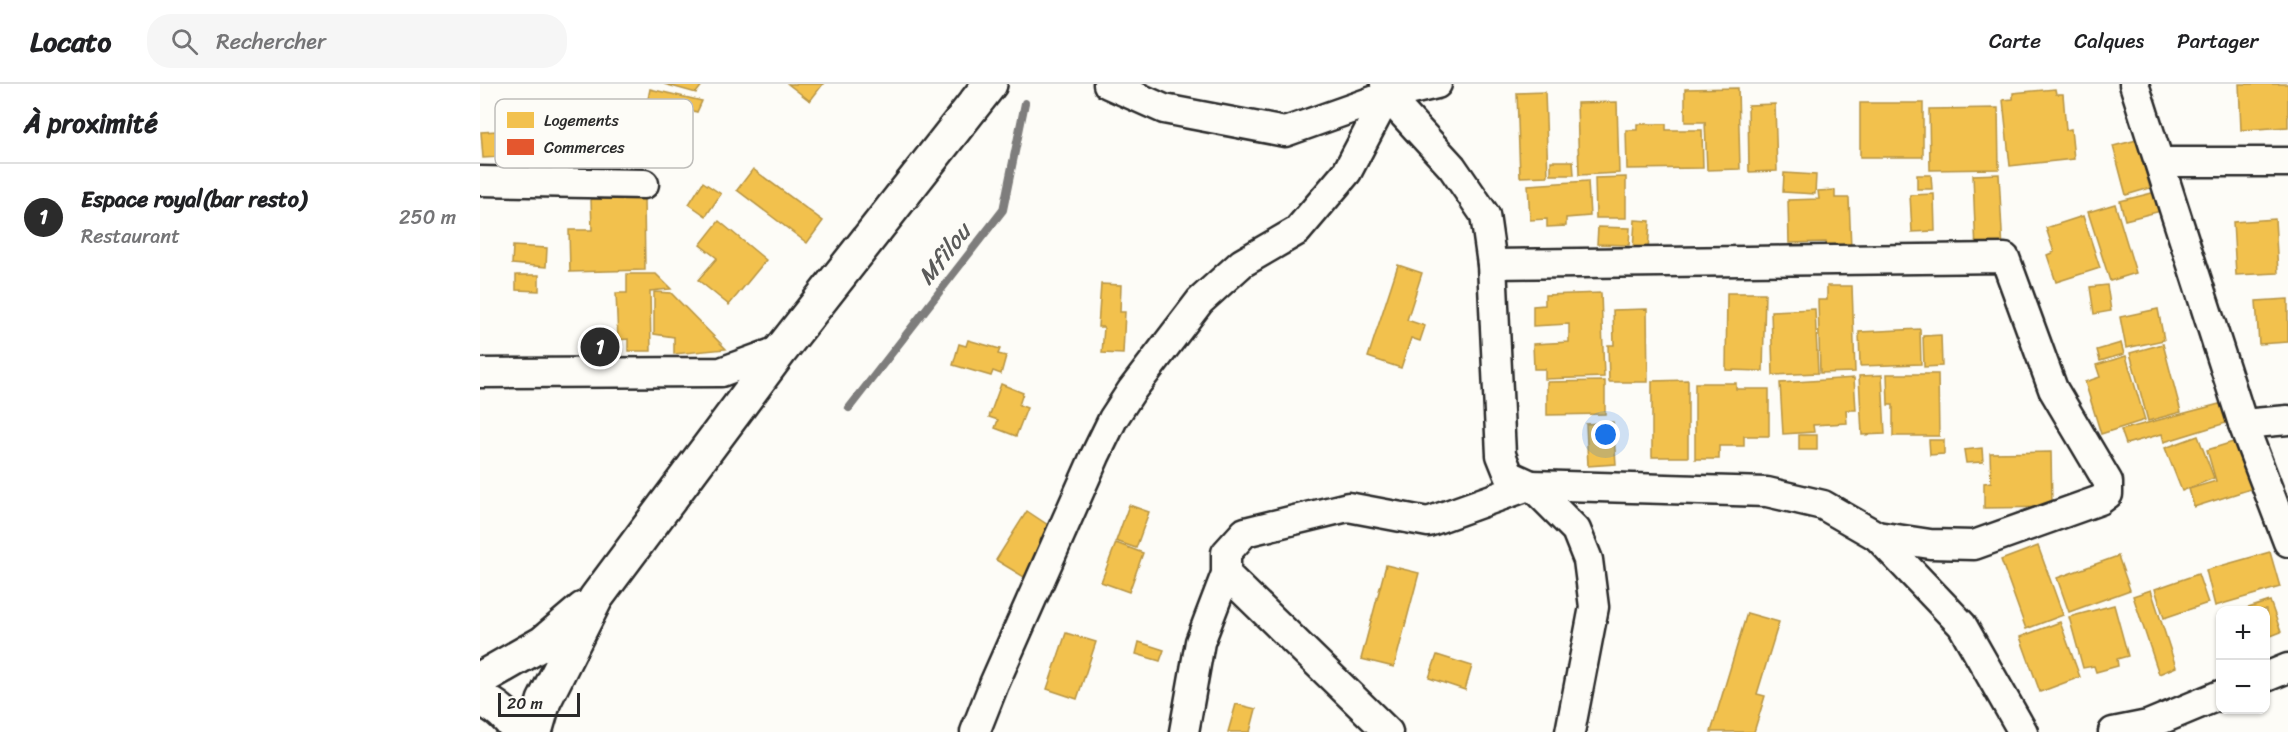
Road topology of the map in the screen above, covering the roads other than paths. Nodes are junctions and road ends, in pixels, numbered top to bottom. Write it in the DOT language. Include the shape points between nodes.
graph roads {
  1 [pos="990,84"];
  2 [pos="1108,84"];
  3 [pos="1437,84"];
  4 [pos="2134,84"];
  5 [pos="1386,90"];
  6 [pos="2160,162"];
  7 [pos="2288,162"];
  8 [pos="480,182"];
  9 [pos="644,184"];
  10 [pos="1491,264"];
  11 [pos="781,350"];
  12 [pos="480,373"];
  13 [pos="2288,420"];
  14 [pos="2243,424"];
  15 [pos="1531,485"];
  16 [pos="1877,536"];
  17 [pos="2288,542"];
  18 [pos="1226,574"];
  19 [pos="596,598"];
  20 [pos="2288,668"];
  21 [pos="2270,675"];
  22 [pos="480,679"];
  23 [pos="2216,697"];
  24 [pos="480,699"];
  25 [pos="519,732"];
  26 [pos="535,732"];
  27 [pos="975,732"];
  28 [pos="1184,732"];
  29 [pos="1388,732"];
  30 [pos="1570,732"];
  31 [pos="2023,732"];
  32 [pos="2113,732"];
  1 -- 11 [label="main road"];
  2 -- 5 [label="street" via="1164,109 1285,132"];
  3 -- 5 [label="street"];
  4 -- 6 [label="street"];
  5 -- 10 [label="street" via="1452,167 1485,215"];
  5 -- 27 [label="street" via="1347,172 1297,231 1242,263 1200,301 1113,419"];
  6 -- 7 [label="street"];
  6 -- 14 [label="street"];
  8 -- 9 [label="street"];
  10 -- 15 [label="street" via="1501,455 1509,475"];
  10 -- 16 [label="street" via="2005,258 2053,389 2108,482 2108,494 1974,545 1930,544"];
  11 -- 12 [label="street" via="721,372"];
  11 -- 19 [label="main road"];
  13 -- 14 [label="street"];
  14 -- 17 [label="street"];
  15 -- 16 [label="street" via="1767,492 1823,505"];
  15 -- 18 [label="street" via="1428,522 1348,507 1245,532 1226,553"];
  15 -- 30 [label="street" via="1576,531 1588,560 1594,607"];
  16 -- 31 [label="street" via="1962,625"];
  18 -- 28 [label="street" via="1200,642"];
  18 -- 29 [label="street"];
  19 -- 22 [label="main road" via="543,643"];
  19 -- 26 [label="main road" via="544,701"];
  20 -- 21 [label="street"];
  23 -- 32 [label="street" via="2148,724"];
  24 -- 25 [label="main road" via="508,717"];
}
